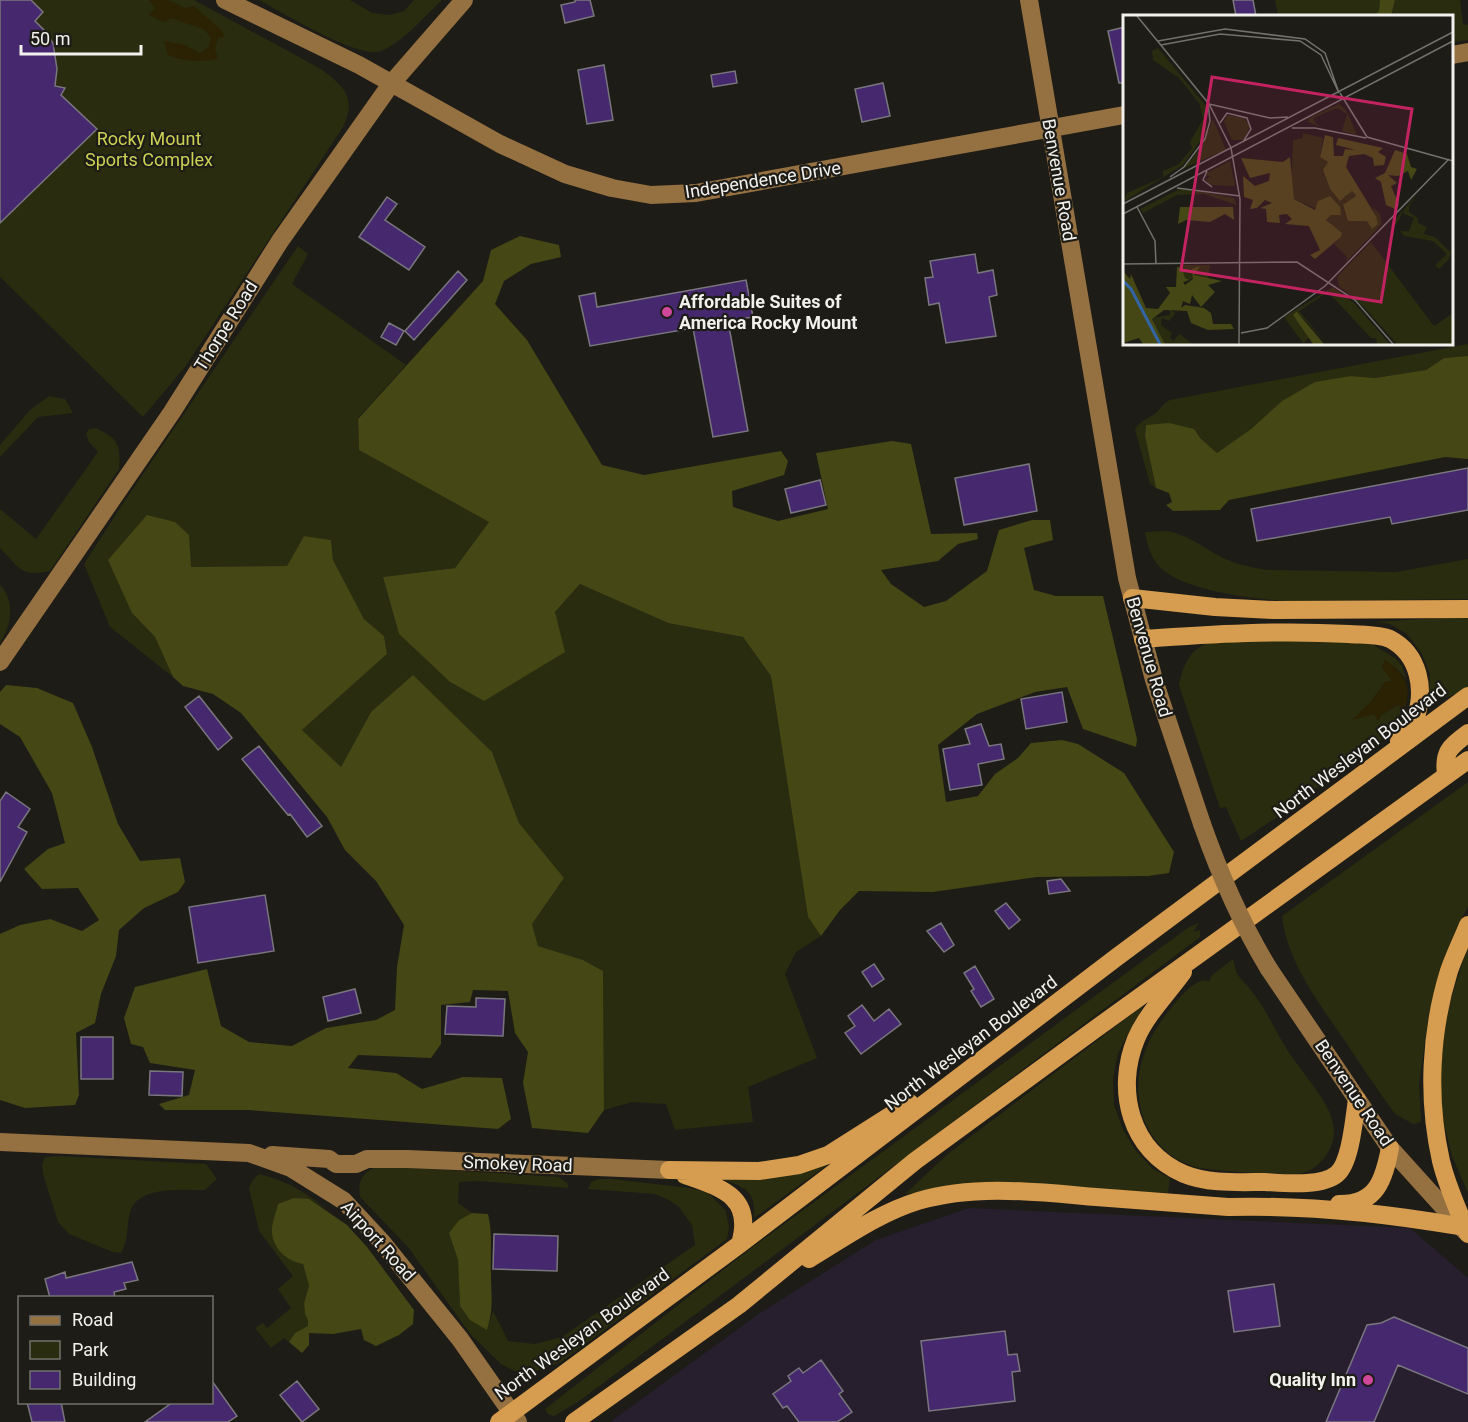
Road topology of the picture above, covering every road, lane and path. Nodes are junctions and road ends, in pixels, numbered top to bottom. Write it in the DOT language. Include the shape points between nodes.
graph roads {
  1 [pos="225,0"];
  2 [pos="464,0"];
  3 [pos="1029,0"];
  4 [pos="1468,52"];
  5 [pos="1453,56"];
  6 [pos="390,84"];
  7 [pos="1123,115"];
  8 [pos="1051,129"];
  9 [pos="1132,598"];
  10 [pos="1468,609"];
  11 [pos="1143,639"];
  12 [pos="0,662"];
  13 [pos="1468,696"];
  14 [pos="1468,733"];
  15 [pos="1468,760"];
  16 [pos="1446,776"];
  17 [pos="1352,783"];
  18 [pos="1468,925"];
  19 [pos="1194,959"];
  20 [pos="988,1056"];
  21 [pos="1357,1100"];
  22 [pos="0,1142"];
  23 [pos="1390,1148"];
  24 [pos="249,1153"];
  25 [pos="669,1170"];
  26 [pos="1254,1206"];
  27 [pos="1465,1231"];
  28 [pos="740,1244"];
  29 [pos="758,1288"];
  30 [pos="509,1419"];
  31 [pos="574,1422"];
  1 -- 6 [label="main road, Independence Drive"];
  2 -- 6 [label="main road, Thorpe Road"];
  3 -- 8 [label="main road, Benvenue Road"];
  4 -- 5 [label="main road"];
  6 -- 8 [label="main road, Independence Drive" via="500,144 565,174 651,195 696,193"];
  6 -- 12 [label="main road, Thorpe Road" via="280,241 172,412"];
  7 -- 8 [label="main road, Independence Drive"];
  8 -- 9 [label="main road, Benvenue Road"];
  9 -- 10 [label="highway" via="1274,610"];
  9 -- 11 [label="main road, Benvenue Road"];
  11 -- 17 [label="highway" via="1233,633 1333,633 1388,638 1403,648 1417,669 1421,692 1415,720 1398,742"];
  11 -- 21 [label="main road, Benvenue Road, bridge" via="1217,868 1269,969"];
  13 -- 17 [label="highway, North Wesleyan Boulevard"];
  14 -- 16 [label="highway" via="1450,747"];
  15 -- 16 [label="highway"];
  16 -- 19 [label="highway"];
  17 -- 20 [label="highway, North Wesleyan Boulevard"];
  18 -- 27 [label="highway" via="1442,1001 1432,1080 1441,1163"];
  19 -- 21 [label="highway" via="1137,1036 1128,1061 1125,1090 1130,1117 1155,1156 1185,1174 1204,1179 1301,1184 1323,1180 1337,1174 1347,1157"];
  19 -- 29 [label="highway" via="915,1161"];
  20 -- 25 [label="highway" via="828,1155 799,1165 759,1171"];
  20 -- 28 [label="highway, North Wesleyan Boulevard"];
  21 -- 23 [label="main road, Benvenue Road"];
  22 -- 24 [label="main road, Airport Road"];
  23 -- 26 [label="highway" via="1379,1188 1367,1198 1350,1204 1293,1202"];
  23 -- 27 [label="main road, Benvenue Road"];
  24 -- 25 [label="main road, Smokey Road" via="329,1159 336,1164 407,1159"];
  24 -- 30 [label="main road, Airport Road" via="291,1168 344,1201 460,1339"];
  25 -- 28 [label="highway" via="724,1190 737,1201 743,1213"];
  26 -- 27 [label="highway" via="1398,1215"];
  26 -- 29 [label="highway" via="1043,1192 964,1192 919,1201 886,1213"];
  28 -- 30 [label="highway, North Wesleyan Boulevard"];
  29 -- 31 [label="highway"];
}
